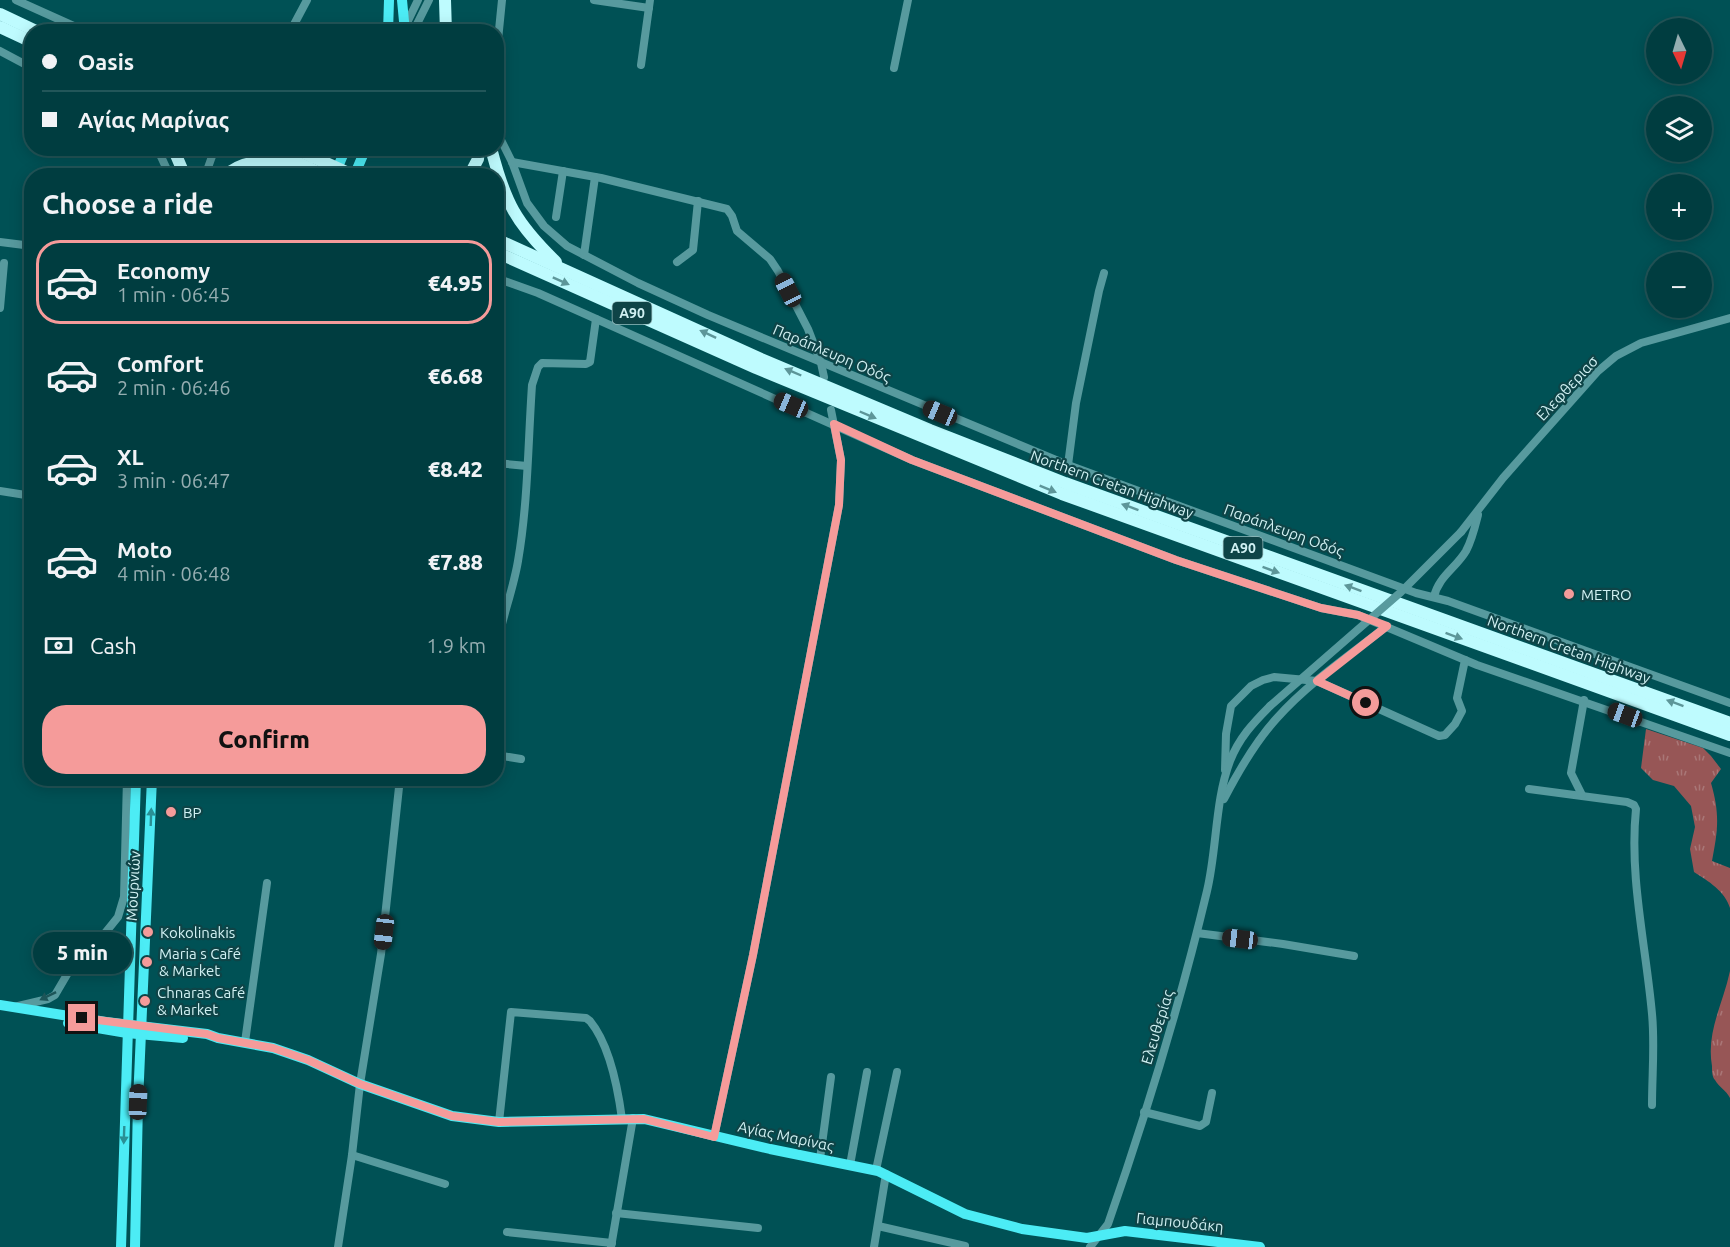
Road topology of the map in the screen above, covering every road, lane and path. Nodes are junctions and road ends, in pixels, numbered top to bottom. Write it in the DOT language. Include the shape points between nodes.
graph roads {
  1 [pos="16,0"];
  2 [pos="306,0"];
  3 [pos="389,0"];
  4 [pos="402,0"];
  5 [pos="418,0"];
  6 [pos="429,0"];
  7 [pos="445,0"];
  8 [pos="502,0"];
  9 [pos="594,0"];
  10 [pos="908,0"];
  11 [pos="650,4"];
  12 [pos="0,14"];
  13 [pos="69,24"];
  14 [pos="294,24"];
  15 [pos="388,24"];
  16 [pos="405,24"];
  17 [pos="409,24"];
  18 [pos="411,24"];
  19 [pos="446,24"];
  20 [pos="500,24"];
  21 [pos="24,25"];
  22 [pos="0,27"];
  23 [pos="24,38"];
  24 [pos="0,51"];
  25 [pos="24,64"];
  26 [pos="641,65"];
  27 [pos="894,68"];
  28 [pos="504,146"];
  29 [pos="288,156"];
  30 [pos="296,156"];
  31 [pos="512,162"];
  32 [pos="312,163"];
  33 [pos="236,168"];
  34 [pos="318,168"];
  35 [pos="329,168"];
  36 [pos="563,171"];
  37 [pos="595,177"];
  38 [pos="504,192"];
  39 [pos="698,201"];
  40 [pos="556,217"];
  41 [pos="0,242"];
  42 [pos="504,243"];
  43 [pos="24,245"];
  44 [pos="584,255"];
  45 [pos="504,256"];
  46 [pos="677,262"];
  47 [pos="4,263"];
  48 [pos="563,270"];
  49 [pos="1104,273"];
  50 [pos="504,281"];
  51 [pos="0,308"];
  52 [pos="1730,318"];
  53 [pos="596,319"];
  54 [pos="821,363"];
  55 [pos="824,378"];
  56 [pos="831,410"];
  57 [pos="834,424"];
  58 [pos="504,464"];
  59 [pos="1068,465"];
  60 [pos="527,466"];
  61 [pos="0,491"];
  62 [pos="24,495"];
  63 [pos="1480,510"];
  64 [pos="1434,597"];
  65 [pos="504,613"];
  66 [pos="1387,626"];
  67 [pos="1465,660"];
  68 [pos="1317,681"];
  69 [pos="1584,700"];
  70 [pos="1730,703"];
  71 [pos="1730,723"];
  72 [pos="1730,735"];
  73 [pos="1730,753"];
  74 [pos="504,756"];
  75 [pos="521,759"];
  76 [pos="1225,778"];
  77 [pos="127,786"];
  78 [pos="136,786"];
  79 [pos="152,786"];
  80 [pos="399,786"];
  81 [pos="1528,789"];
  82 [pos="1582,795"];
  83 [pos="1220,806"];
  84 [pos="267,883"];
  85 [pos="1197,933"];
  86 [pos="1354,956"];
  87 [pos="142,1002"];
  88 [pos="129,1004"];
  89 [pos="0,1005"];
  90 [pos="14,1007"];
  91 [pos="0,1010"];
  92 [pos="106,1026"];
  93 [pos="127,1029"];
  94 [pos="141,1030"];
  95 [pos="166,1032"];
  96 [pos="245,1042"];
  97 [pos="126,1055"];
  98 [pos="140,1056"];
  99 [pos="867,1072"];
  100 [pos="897,1072"];
  101 [pos="831,1077"];
  102 [pos="360,1084"];
  103 [pos="1212,1093"];
  104 [pos="1652,1106"];
  105 [pos="1144,1112"];
  106 [pos="627,1118"];
  107 [pos="499,1122"];
  108 [pos="714,1137"];
  109 [pos="352,1155"];
  110 [pos="820,1159"];
  111 [pos="850,1165"];
  112 [pos="881,1172"];
  113 [pos="445,1184"];
  114 [pos="616,1213"];
  115 [pos="878,1226"];
  116 [pos="759,1228"];
  117 [pos="507,1232"];
  118 [pos="1098,1237"];
  119 [pos="611,1245"];
  120 [pos="965,1246"];
  121 [pos="121,1247"];
  122 [pos="135,1247"];
  123 [pos="338,1247"];
  124 [pos="874,1247"];
  125 [pos="1090,1247"];
  126 [pos="1260,1247"];
  1 -- 13 [label="street"];
  2 -- 14 [label="street"];
  3 -- 15 [label="main road"];
  4 -- 16 [label="main road"];
  5 -- 17 [label="street"];
  6 -- 18 [label="street"];
  7 -- 19 [label="highway"];
  8 -- 20 [label="street"];
  9 -- 11 [label="street"];
  10 -- 27 [label="street"];
  11 -- 26 [label="street"];
  12 -- 21 [label="highway"];
  22 -- 23 [label="highway"];
  24 -- 25 [label="street"];
  28 -- 31 [label="street, Παράπλευρη Οδός"];
  29 -- 33 [label="highway"];
  30 -- 32 [label="highway"];
  31 -- 36 [label="street"];
  31 -- 44 [label="street, Παράπλευρη Οδός" via="535,216 552,235"];
  32 -- 34 [label="highway"];
  32 -- 35 [label="highway, bridge"];
  36 -- 37 [label="street"];
  36 -- 40 [label="street"];
  37 -- 39 [label="street"];
  37 -- 44 [label="street"];
  38 -- 48 [label="highway" via="516,218"];
  39 -- 46 [label="street" via="693,250"];
  39 -- 54 [label="street" via="730,211 737,231 770,259 808,329"];
  41 -- 43 [label="street"];
  42 -- 48 [label="highway, Northern Cretan Highway / Α90"];
  44 -- 54 [label="street, Παράπλευρη Οδός" via="698,311"];
  45 -- 72 [label="highway, Northern Cretan Highway / Α90, one-way" via="756,368 1051,490"];
  47 -- 51 [label="street"];
  71 -- 48 [label="highway, Northern Cretan Highway / Α90, one-way" via="1065,483 930,430"];
  49 -- 59 [label="street" via="1076,403"];
  50 -- 53 [label="street"];
  52 -- 63 [label="street, Ελεφθεριασ" via="1641,343 1616,356 1597,372 1503,478"];
  53 -- 57 [label="street"];
  53 -- 60 [label="street" via="590,362 548,362 538,367 532,385"];
  54 -- 55 [label="street"];
  54 -- 59 [label="street, Παράπλευρη Οδός"];
  56 -- 57 [label="street"];
  57 -- 66 [label="street" via="912,460 1176,560"];
  57 -- 108 [label="street" via="841,460 839,505"];
  58 -- 60 [label="street"];
  59 -- 64 [label="street, Παράπλευρη Οδός"];
  60 -- 65 [label="street" via="518,559"];
  61 -- 62 [label="street"];
  63 -- 64 [label="street" via="1467,550 1439,582"];
  63 -- 76 [label="street, Ελεφθεριασ, bridge" via="1401,592 1270,706 1242,736"];
  64 -- 70 [label="street, Παράπλευρη Οδός"];
  66 -- 67 [label="street"];
  66 -- 68 [label="street"];
  67 -- 68 [label="street" via="1457,698 1462,711 1449,733 1439,736"];
  67 -- 69 [label="street"];
  68 -- 76 [label="street" via="1286,677 1263,680 1237,699 1228,716"];
  68 -- 83 [label="street" via="1277,717 1255,744"];
  69 -- 73 [label="street"];
  69 -- 82 [label="street" via="1571,773"];
  74 -- 75 [label="street"];
  76 -- 83 [label="street, Ελευθερίας"];
  77 -- 90 [label="street, one-way" via="124,897 118,917 72,966 55,995"];
  78 -- 88 [label="main road"];
  87 -- 79 [label="main road, Μουρνιών, one-way"];
  80 -- 102 [label="street" via="381,954"];
  81 -- 82 [label="street"];
  82 -- 104 [label="street" via="1627,802 1636,809 1636,888 1652,1016"];
  83 -- 85 [label="street, Ελευθερίας" via="1214,858"];
  84 -- 96 [label="street"];
  85 -- 86 [label="street"];
  85 -- 105 [label="street, Ελευθερίας"];
  87 -- 94 [label="main road, Μουρνιών"];
  87 -- 95 [label="main road" via="151,1021"];
  88 -- 92 [label="main road"];
  88 -- 93 [label="main road"];
  89 -- 90 [label="main road, Αγίας Μαρίνας"];
  90 -- 92 [label="main road, Αγίας Μαρίνας"];
  91 -- 92 [label="main road, Αγίας Μαρίνας"];
  92 -- 93 [label="main road, Αγίας Μαρίνας"];
  92 -- 97 [label="main road" via="120,1040"];
  93 -- 94 [label="main road, Αγίας Μαρίνας"];
  93 -- 97 [label="main road"];
  94 -- 95 [label="main road, Αγίας Μαρίνας"];
  94 -- 98 [label="main road, Μουρνιών"];
  95 -- 96 [label="main road, Αγίας Μαρίνας" via="207,1034"];
  95 -- 98 [label="main road" via="148,1044"];
  96 -- 102 [label="main road, Αγίας Μαρίνας" via="308,1060"];
  97 -- 121 [label="main road, one-way"];
  98 -- 122 [label="main road, Μουρνιών"];
  99 -- 111 [label="street"];
  100 -- 112 [label="street"];
  101 -- 110 [label="street"];
  102 -- 107 [label="main road, Αγίας Μαρίνας" via="437,1112"];
  102 -- 109 [label="street"];
  103 -- 105 [label="street" via="1206,1122 1200,1126"];
  105 -- 118 [label="street, Ελευθερίας" via="1108,1224"];
  106 -- 107 [label="main road, Αγίας Μαρίνας"];
  106 -- 107 [label="street" via="606,1052 590,1021 511,1012"];
  106 -- 108 [label="main road, Αγίας Μαρίνας"];
  106 -- 114 [label="street"];
  108 -- 110 [label="main road, Αγίας Μαρίνας"];
  109 -- 113 [label="street"];
  109 -- 123 [label="street"];
  110 -- 111 [label="main road, Αγίας Μαρίνας"];
  111 -- 112 [label="main road, Αγίας Μαρίνας"];
  112 -- 115 [label="street"];
  112 -- 118 [label="main road, Αγίας Μαρίνας" via="978,1219 1077,1237"];
  114 -- 116 [label="street"];
  114 -- 119 [label="street"];
  115 -- 120 [label="street"];
  115 -- 124 [label="street"];
  117 -- 119 [label="street"];
  118 -- 125 [label="street, Ελευθερίας"];
  118 -- 126 [label="main road, Γιαμπουδάκη" via="1125,1231"];
}
